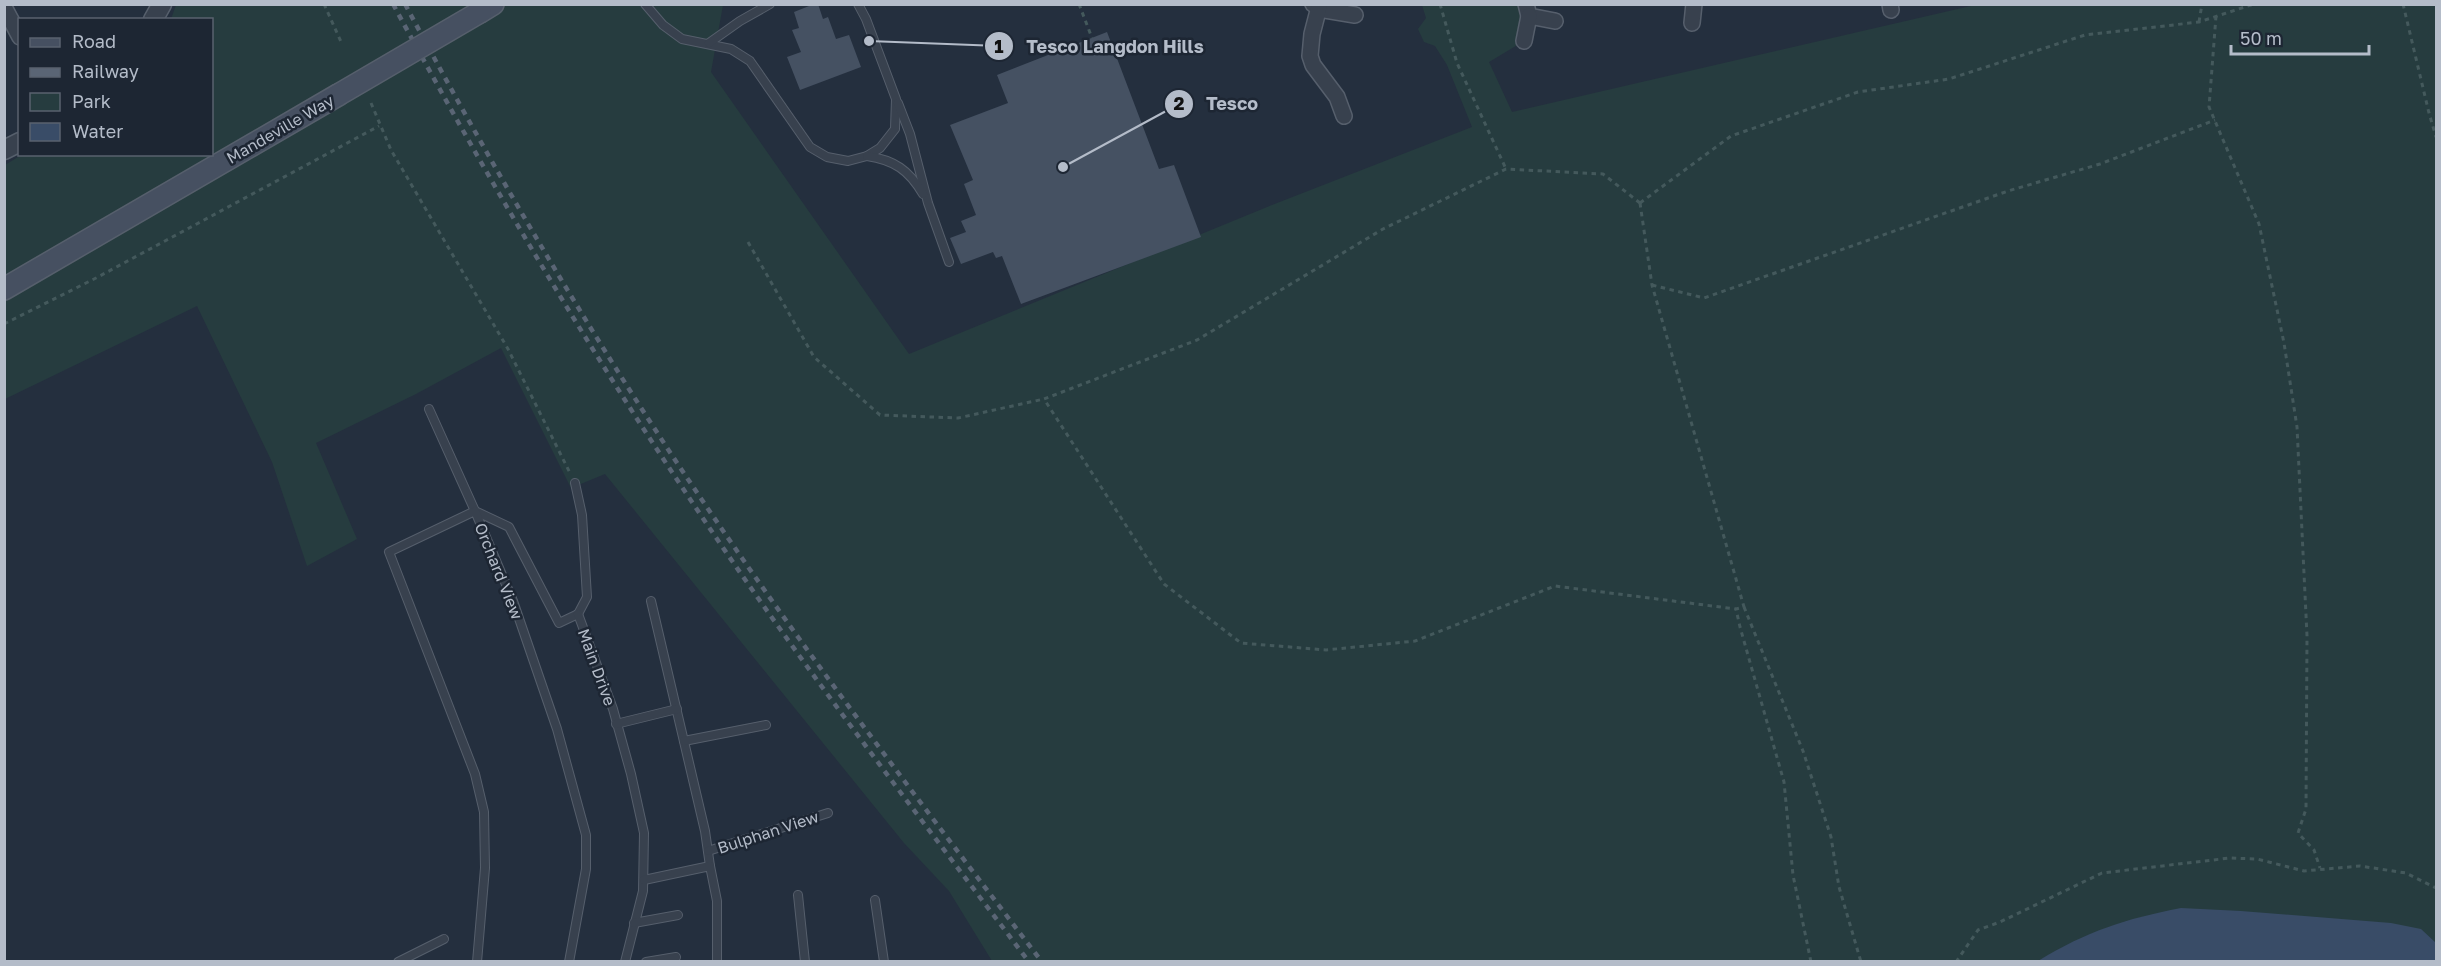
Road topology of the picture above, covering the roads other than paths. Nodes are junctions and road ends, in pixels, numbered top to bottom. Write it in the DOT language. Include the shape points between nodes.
graph roads {
  1 [pos="162,4"];
  2 [pos="645,4"];
  3 [pos="770,4"];
  4 [pos="858,4"];
  5 [pos="1694,4"];
  6 [pos="1316,6"];
  7 [pos="487,8"];
  8 [pos="1528,10"];
  9 [pos="1355,15"];
  10 [pos="7,17"];
  11 [pos="154,18"];
  12 [pos="1555,21"];
  13 [pos="1692,23"];
  14 [pos="18,34"];
  15 [pos="1524,41"];
  16 [pos="709,43"];
  17 [pos="896,99"];
  18 [pos="1344,116"];
  19 [pos="18,143"];
  20 [pos="4,150"];
  21 [pos="867,156"];
  22 [pos="928,203"];
  23 [pos="949,262"];
  24 [pos="4,289"];
  25 [pos="429,409"];
  26 [pos="574,483"];
  27 [pos="475,511"];
  28 [pos="651,601"];
  29 [pos="578,614"];
  30 [pos="677,709"];
  31 [pos="616,724"];
  32 [pos="766,724"];
  33 [pos="684,741"];
  34 [pos="828,813"];
  35 [pos="708,851"];
  36 [pos="710,866"];
  37 [pos="644,880"];
  38 [pos="798,895"];
  39 [pos="875,900"];
  40 [pos="678,915"];
  41 [pos="634,923"];
  42 [pos="444,939"];
  43 [pos="676,957"];
  44 [pos="398,962"];
  45 [pos="477,962"];
  46 [pos="570,962"];
  47 [pos="625,962"];
  48 [pos="646,962"];
  49 [pos="717,962"];
  50 [pos="805,962"];
  51 [pos="884,962"];
  1 -- 11 [label="street"];
  2 -- 16 [label="lane" via="682,39"];
  3 -- 16 [label="lane"];
  4 -- 17 [label="lane"];
  5 -- 13 [label="street"];
  6 -- 9 [label="street"];
  6 -- 18 [label="street" via="1310,56 1337,97"];
  7 -- 24 [label="main road, Mandeville Way, bridge"];
  8 -- 12 [label="street"];
  8 -- 15 [label="street"];
  10 -- 14 [label="street"];
  16 -- 21 [label="lane" via="750,60 810,147 827,157 848,161"];
  17 -- 21 [label="lane" via="895,129 880,148"];
  17 -- 22 [label="lane" via="910,134"];
  19 -- 20 [label="street"];
  21 -- 22 [label="lane" via="899,165 915,180"];
  22 -- 23 [label="lane"];
  25 -- 27 [label="lane"];
  26 -- 29 [label="lane" via="582,515 587,597"];
  27 -- 29 [label="lane, Main Drive" via="509,527 559,623"];
  27 -- 45 [label="lane, Orchard View" via="389,552 475,774 484,812 485,868"];
  27 -- 46 [label="lane, Orchard View" via="513,601 557,729 586,835 586,869"];
  28 -- 30 [label="lane, Bulphan View"];
  29 -- 31 [label="lane, Main Drive"];
  30 -- 31 [label="lane"];
  30 -- 33 [label="lane, Bulphan View"];
  31 -- 37 [label="lane, Main Drive" via="644,833"];
  32 -- 33 [label="lane"];
  33 -- 35 [label="lane, Bulphan View"];
  34 -- 35 [label="lane, Bulphan View"];
  35 -- 36 [label="lane, Bulphan View"];
  36 -- 37 [label="lane"];
  36 -- 49 [label="lane, Bulphan View" via="717,902"];
  37 -- 41 [label="lane, Main Drive"];
  38 -- 50 [label="lane"];
  39 -- 51 [label="lane"];
  40 -- 41 [label="lane"];
  41 -- 47 [label="lane, Main Drive"];
  42 -- 44 [label="lane"];
  43 -- 48 [label="lane"];
}
